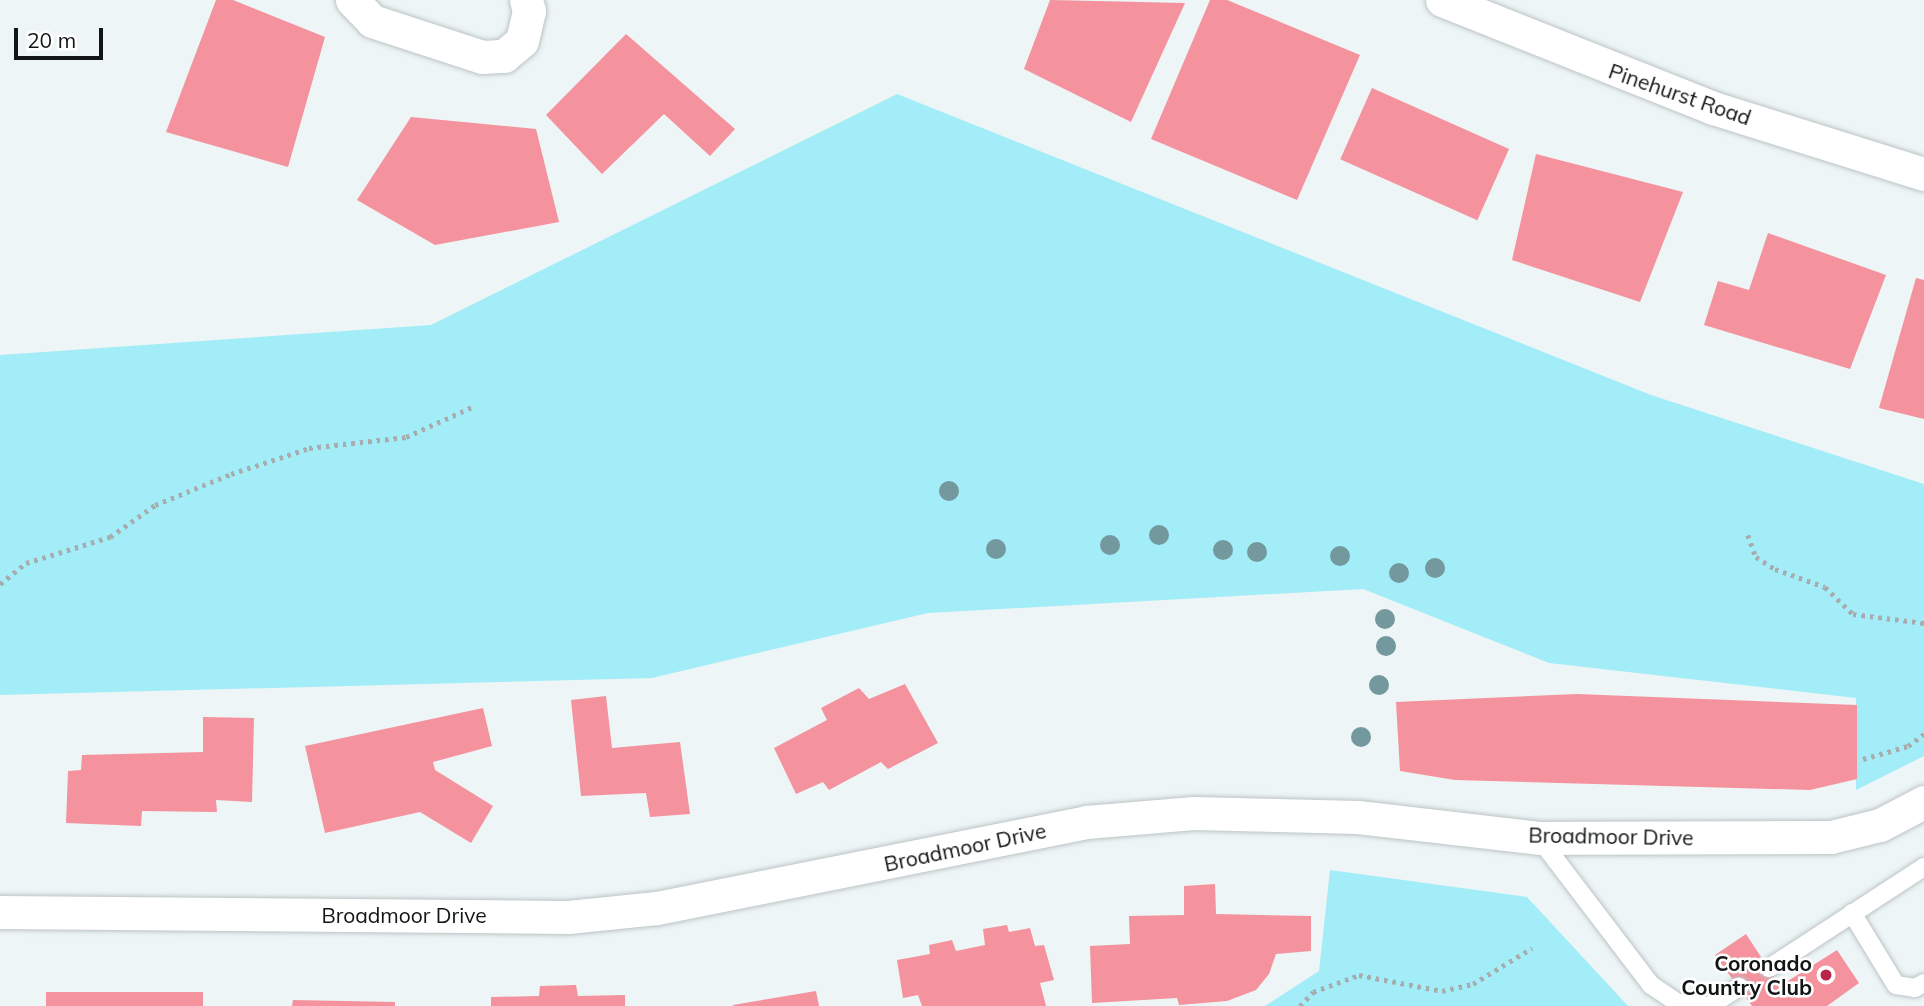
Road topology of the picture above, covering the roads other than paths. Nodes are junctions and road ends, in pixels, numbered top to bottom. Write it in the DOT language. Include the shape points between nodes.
graph roads {
  1 [pos="352,0"];
  2 [pos="527,0"];
  3 [pos="1442,0"];
  4 [pos="1924,174"];
  5 [pos="1924,802"];
  6 [pos="1539,838"];
  7 [pos="1924,867"];
  8 [pos="0,912"];
  9 [pos="1852,913"];
  10 [pos="1769,968"];
  11 [pos="1924,983"];
  12 [pos="1740,987"];
  13 [pos="1708,1006"];
  1 -- 2 [label="street" via="372,21 482,57 504,56 522,41"];
  3 -- 4 [label="street, Pinehurst Road" via="1701,103"];
  5 -- 6 [label="street, Broadmoor Drive" via="1880,825 1831,837"];
  6 -- 8 [label="street, Broadmoor Drive" via="1358,817 1194,813 1086,822 657,908 581,916"];
  6 -- 13 [label="lane" via="1651,985 1678,1003"];
  7 -- 9 [label="lane"];
  9 -- 10 [label="lane"];
  9 -- 11 [label="lane" via="1896,985 1915,988"];
  12 -- 13 [label="lane"];
}
